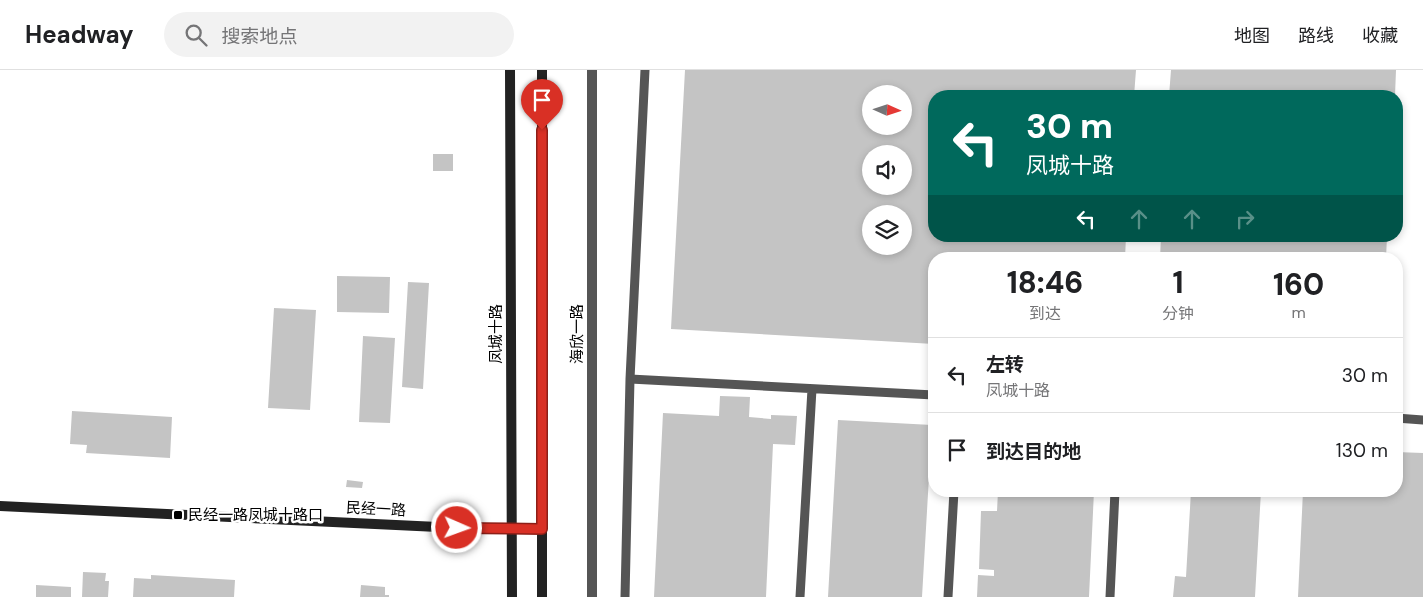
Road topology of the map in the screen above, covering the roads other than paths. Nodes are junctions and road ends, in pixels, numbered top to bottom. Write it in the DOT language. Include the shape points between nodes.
graph roads {
  1 [pos="510,70"];
  2 [pos="542,70"];
  3 [pos="592,70"];
  4 [pos="645,70"];
  5 [pos="630,379"];
  6 [pos="812,388"];
  7 [pos="928,395"];
  8 [pos="1403,419"];
  9 [pos="1423,420"];
  10 [pos="954,497"];
  11 [pos="1115,497"];
  12 [pos="0,506"];
  13 [pos="542,529"];
  14 [pos="512,530"];
  15 [pos="512,597"];
  16 [pos="542,597"];
  17 [pos="592,597"];
  18 [pos="625,597"];
  19 [pos="800,597"];
  20 [pos="948,597"];
  21 [pos="1110,597"];
  1 -- 14 [label="main road, 凤城十路"];
  2 -- 13 [label="main road"];
  3 -- 17 [label="street, 海欣一路"];
  4 -- 5 [label="lane"];
  5 -- 6 [label="lane"];
  5 -- 18 [label="lane"];
  6 -- 7 [label="lane"];
  6 -- 19 [label="lane"];
  8 -- 9 [label="lane"];
  10 -- 20 [label="lane"];
  11 -- 21 [label="lane"];
  12 -- 14 [label="main road, 民经一路"];
  13 -- 14 [label="main road, 民经一路"];
  13 -- 16 [label="main road"];
  14 -- 15 [label="main road, 凤城十路"];
}
